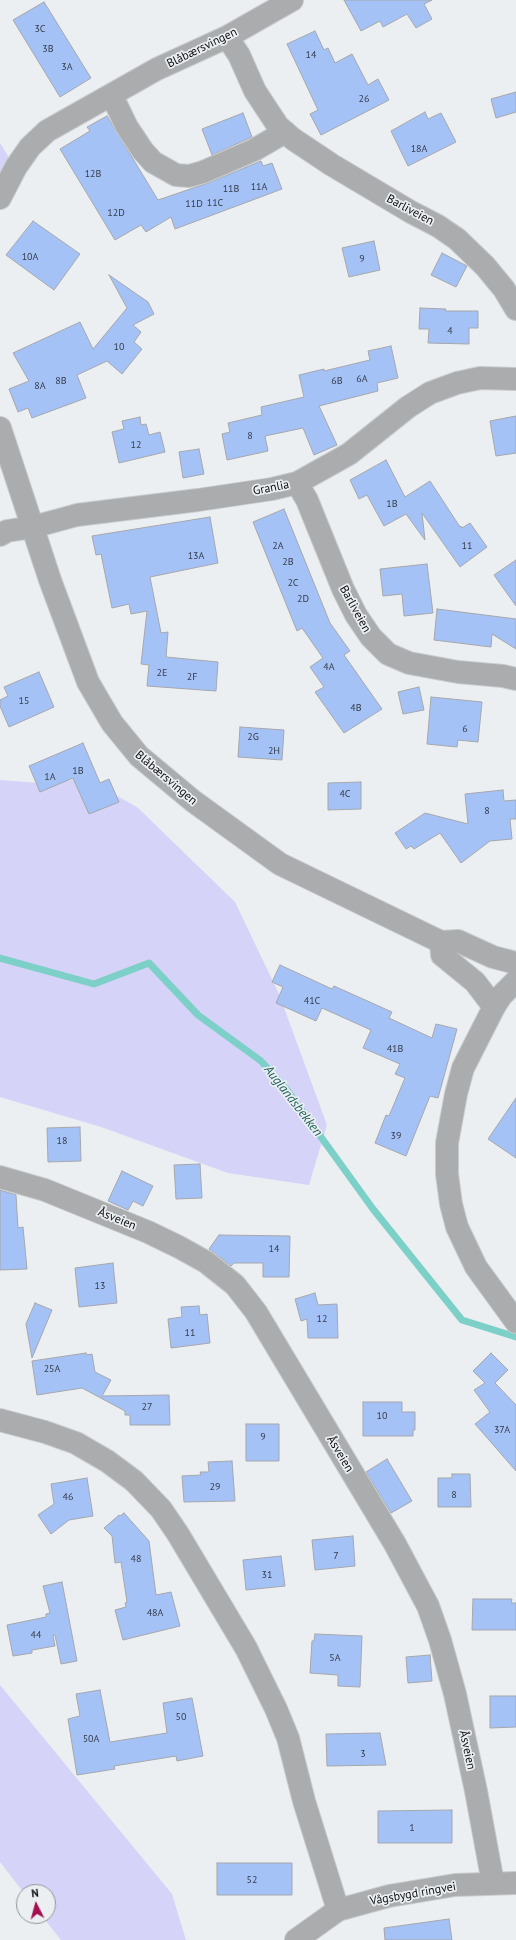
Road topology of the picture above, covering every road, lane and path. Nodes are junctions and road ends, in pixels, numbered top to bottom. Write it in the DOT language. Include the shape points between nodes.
graph roads {
  1 [pos="292,0"];
  2 [pos="227,37"];
  3 [pos="112,96"];
  4 [pos="285,132"];
  5 [pos="0,198"];
  6 [pos="516,309"];
  7 [pos="516,379"];
  8 [pos="0,428"];
  9 [pos="298,483"];
  10 [pos="32,526"];
  11 [pos="0,535"];
  12 [pos="516,679"];
  13 [pos="441,942"];
  14 [pos="516,963"];
  15 [pos="516,981"];
  16 [pos="494,1007"];
  17 [pos="0,1177"];
  18 [pos="516,1322"];
  19 [pos="0,1420"];
  20 [pos="493,1883"];
  21 [pos="516,1883"];
  22 [pos="338,1910"];
  23 [pos="296,1940"];
  1 -- 2 [label="street, Blåbærsvingen"];
  2 -- 3 [label="street, Blåbærsvingen" via="157,70"];
  2 -- 4 [label="street, Barliveien" via="239,55 255,91 278,126"];
  3 -- 4 [label="street" via="127,127 143,151 153,162 176,175 189,176 203,172 254,150"];
  3 -- 5 [label="street, Blåbærsvingen" via="47,131 30,147"];
  4 -- 6 [label="street, Barliveien" via="332,165 457,239 485,266"];
  7 -- 9 [label="street, Granlia" via="480,378 457,382 430,393 408,407 349,454"];
  8 -- 10 [label="street, Blåbærsvingen"];
  9 -- 10 [label="street, Granlia" via="198,500 77,515"];
  9 -- 12 [label="street, Barliveien" via="356,615 371,637 388,654 409,663"];
  10 -- 11 [label="street, Granlia"];
  10 -- 13 [label="street, Blåbærsvingen" via="88,682 112,723 139,756 193,802 280,864"];
  13 -- 14 [label="street, Blåbærsvingen" via="458,941 494,957"];
  13 -- 16 [label="street" via="442,955 475,982"];
  15 -- 16 [label="street"];
  16 -- 18 [label="street" via="463,1068 447,1143 447,1174 451,1204 460,1233 476,1267"];
  17 -- 20 [label="street, Åsveien" via="45,1190 179,1247 206,1262 235,1285 256,1312 395,1544 428,1606 455,1694"];
  19 -- 22 [label="street" via="76,1443 107,1461 134,1481 160,1509 178,1534 246,1648 288,1738 313,1834"];
  20 -- 21 [label="street, Vågsbygd ringvei"];
  20 -- 22 [label="street, Vågsbygd ringvei" via="389,1896"];
  22 -- 23 [label="street, Vågsbygd ringvei"];
}
